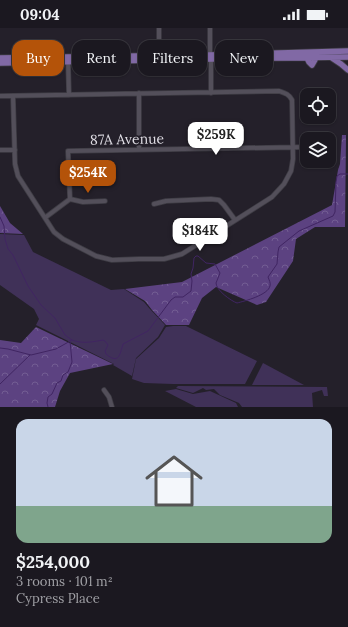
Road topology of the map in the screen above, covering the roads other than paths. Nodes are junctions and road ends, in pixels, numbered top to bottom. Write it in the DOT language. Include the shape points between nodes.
graph roads {
  1 [pos="159,28"];
  2 [pos="210,28"];
  3 [pos="159,40"];
  4 [pos="348,51"];
  5 [pos="138,57"];
  6 [pos="207,57"];
  7 [pos="210,57"];
  8 [pos="348,57"];
  9 [pos="0,58"];
  10 [pos="332,58"];
  11 [pos="68,59"];
  12 [pos="0,63"];
  13 [pos="348,70"];
  14 [pos="211,92"];
  15 [pos="139,93"];
  16 [pos="69,95"];
  17 [pos="0,96"];
  18 [pos="13,96"];
  19 [pos="293,147"];
  20 [pos="300,147"];
  21 [pos="139,149"];
  22 [pos="0,150"];
  23 [pos="14,150"];
  24 [pos="70,199"];
  25 [pos="105,201"];
  26 [pos="154,204"];
  27 [pos="46,218"];
  28 [pos="235,220"];
  29 [pos="104,390"];
  30 [pos="112,407"];
  1 -- 3 [label="street"];
  2 -- 7 [label="street"];
  4 -- 7 [label="main road"];
  5 -- 11 [label="main road"];
  6 -- 7 [label="main road"];
  7 -- 10 [label="main road" via="307,58 312,65 316,58"];
  7 -- 11 [label="main road"];
  7 -- 14 [label="street"];
  8 -- 10 [label="main road"];
  9 -- 11 [label="main road"];
  10 -- 13 [label="main road"];
  11 -- 12 [label="main road"];
  11 -- 16 [label="street"];
  14 -- 15 [label="street"];
  14 -- 19 [label="street" via="285,93 290,97 292,104"];
  15 -- 16 [label="street"];
  15 -- 21 [label="street"];
  16 -- 18 [label="street"];
  17 -- 18 [label="street"];
  18 -- 23 [label="street"];
  19 -- 20 [label="street, 87A Avenue"];
  19 -- 21 [label="street, 87A Avenue"];
  19 -- 28 [label="street" via="291,171 284,184 272,197"];
  21 -- 24 [label="street, 87A Avenue" via="68,151"];
  22 -- 23 [label="street"];
  23 -- 27 [label="street" via="18,176"];
  24 -- 25 [label="street" via="83,202"];
  24 -- 27 [label="street"];
  26 -- 28 [label="street" via="166,200 219,200"];
  27 -- 28 [label="street" via="54,232 63,240 96,256 112,260 164,259 182,254"];
  29 -- 30 [label="street"];
}
